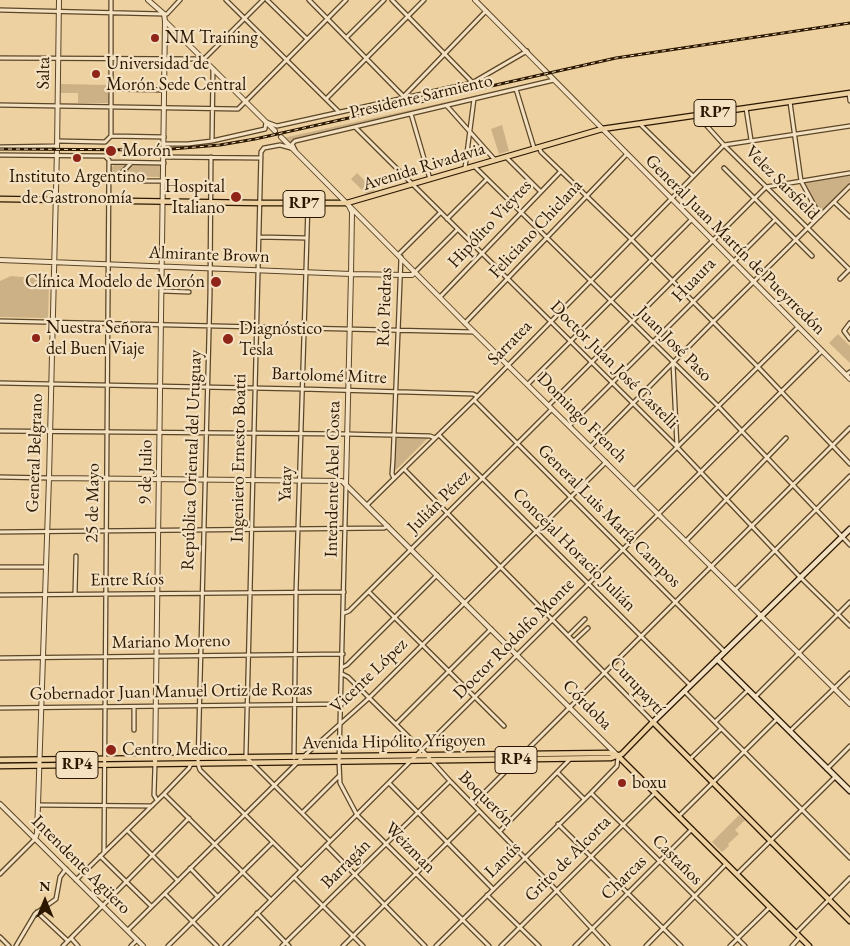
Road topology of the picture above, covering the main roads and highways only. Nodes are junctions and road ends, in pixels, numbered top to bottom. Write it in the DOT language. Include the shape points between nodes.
graph roads {
  1 [pos="849,93"];
  2 [pos="0,199"];
  3 [pos="850,529"];
  4 [pos="717,659"];
  5 [pos="653,722"];
  6 [pos="618,756"];
  7 [pos="339,759"];
  8 [pos="0,760"];
  9 [pos="155,761"];
  10 [pos="295,762"];
  11 [pos="39,763"];
  12 [pos="0,766"];
  13 [pos="850,791"];
  14 [pos="850,921"];
  15 [pos="810,946"];
  1 -- 2 [label="main road, Avenida Rivadavia / RP7" via="602,128 347,203"];
  3 -- 4 [label="main road"];
  4 -- 5 [label="main road"];
  4 -- 13 [label="main road"];
  5 -- 6 [label="main road"];
  5 -- 14 [label="main road, Curupaytí"];
  6 -- 7 [label="main road, Avenida Hipólito Yrigoyen / RP4" via="517,760"];
  6 -- 7 [label="main road, Avenida Hipólito Yrigoyen / RP4" via="609,753"];
  6 -- 15 [label="main road, Córdoba"];
  7 -- 10 [label="main road, Avenida Hipólito Yrigoyen / RP4"];
  7 -- 10 [label="main road, Avenida Hipólito Yrigoyen / RP4" via="303,756"];
  8 -- 11 [label="main road, Avenida Hipólito Yrigoyen / RP4"];
  9 -- 10 [label="main road, Avenida Hipólito Yrigoyen / RP4" via="191,764"];
  9 -- 10 [label="main road, Avenida Hipólito Yrigoyen / RP4" via="246,757"];
  9 -- 11 [label="main road, Avenida Hipólito Yrigoyen / RP4"];
  11 -- 12 [label="main road, Avenida Hipólito Yrigoyen / RP4"];
}
